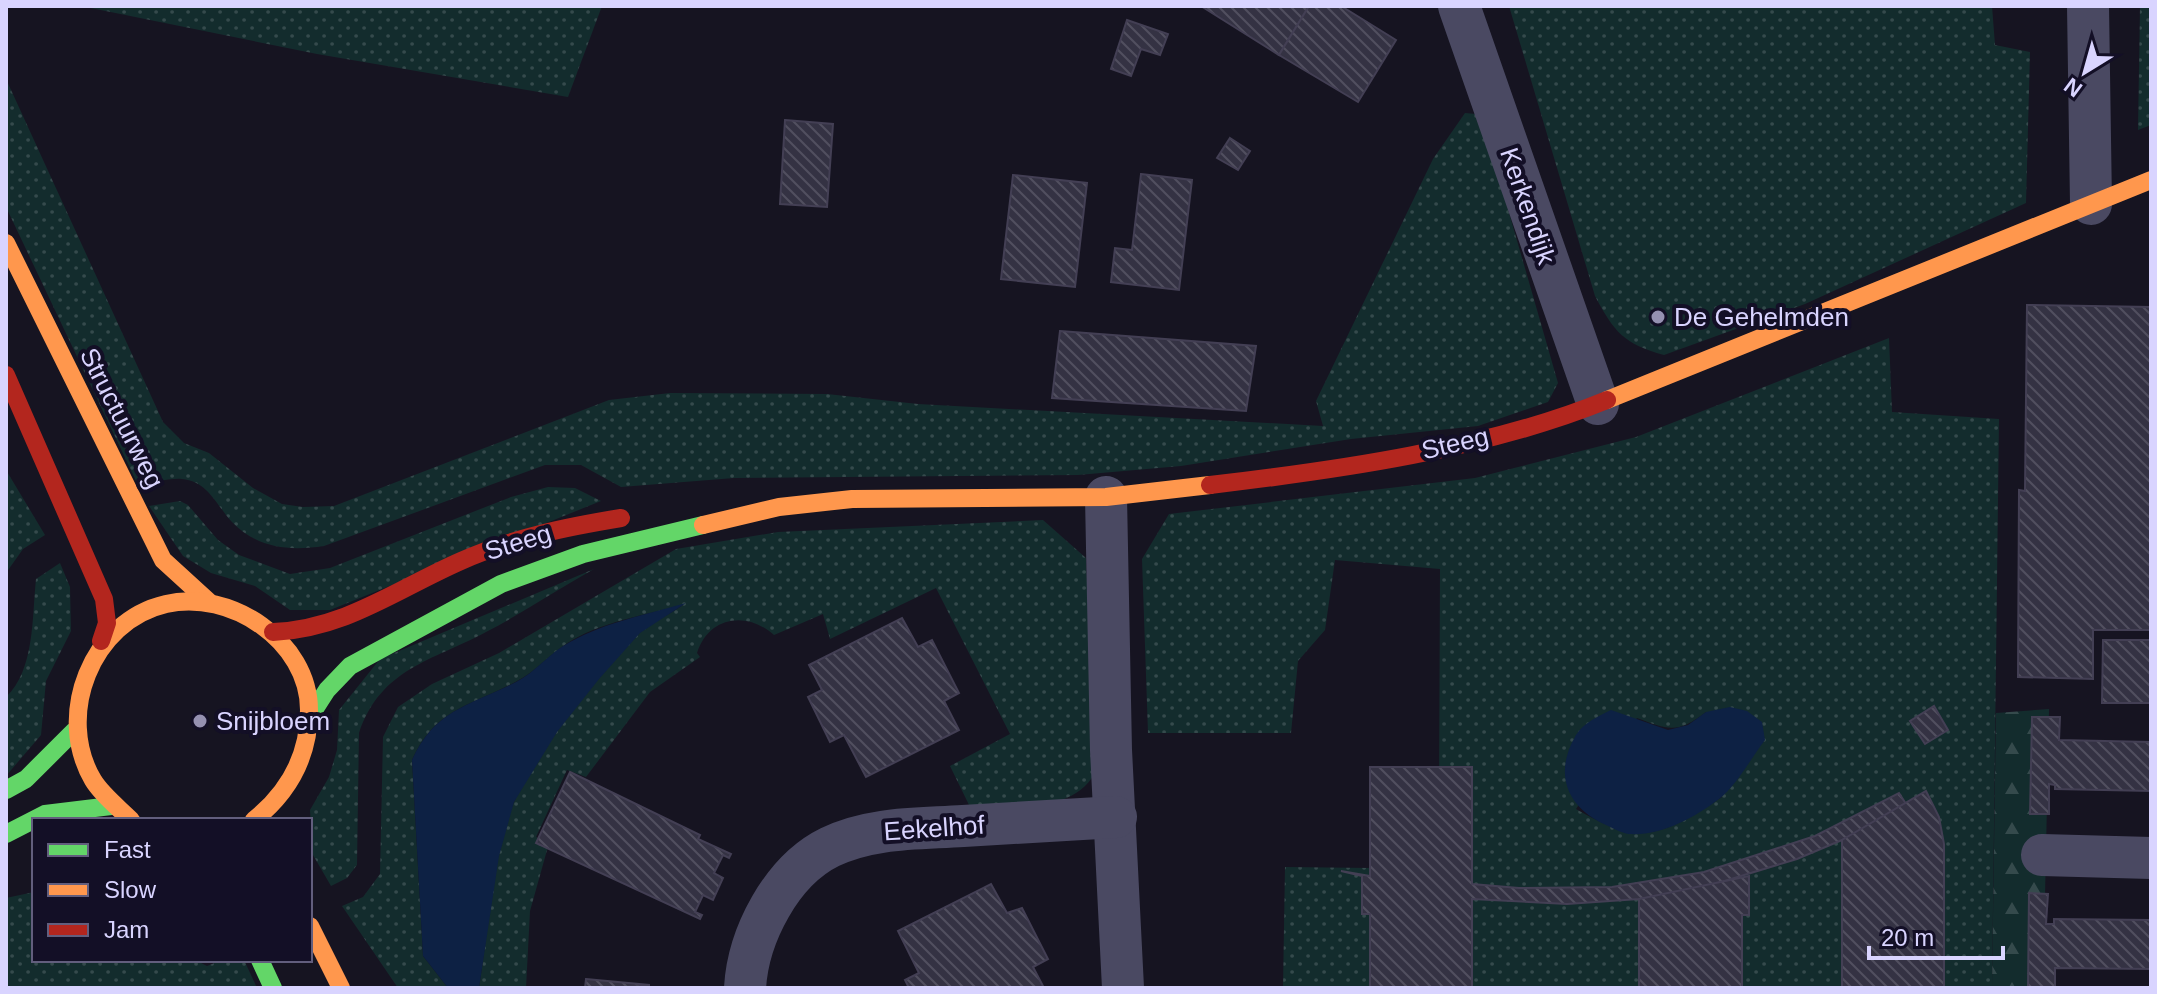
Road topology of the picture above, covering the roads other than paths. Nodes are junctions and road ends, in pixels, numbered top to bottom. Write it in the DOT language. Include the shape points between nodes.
graph roads {
  1 [pos="1459,6"];
  2 [pos="2088,6"];
  3 [pos="2151,180"];
  4 [pos="2091,204"];
  5 [pos="6,243"];
  6 [pos="6,375"];
  7 [pos="1598,404"];
  8 [pos="1106,497"];
  9 [pos="779,507"];
  10 [pos="684,509"];
  11 [pos="638,515"];
  12 [pos="209,602"];
  13 [pos="273,632"];
  14 [pos="101,641"];
  15 [pos="309,718"];
  16 [pos="74,731"];
  17 [pos="6,790"];
  18 [pos="111,806"];
  19 [pos="271,811"];
  20 [pos="1116,817"];
  21 [pos="37,818"];
  22 [pos="128,818"];
  23 [pos="32,821"];
  24 [pos="6,834"];
  25 [pos="2042,855"];
  26 [pos="2151,858"];
  27 [pos="312,930"];
  28 [pos="261,962"];
  29 [pos="273,988"];
  30 [pos="341,988"];
  31 [pos="745,988"];
  32 [pos="1123,988"];
  1 -- 7 [label="street, Kerkendijk"];
  2 -- 4 [label="street"];
  3 -- 4 [label="street, Steeg"];
  4 -- 7 [label="street, Steeg"];
  5 -- 12 [label="street, Structuurweg" via="163,560"];
  6 -- 14 [label="street" via="104,599 107,623"];
  7 -- 8 [label="street, Steeg" via="1466,443 1318,472"];
  8 -- 9 [label="street, Steeg" via="852,499"];
  8 -- 20 [label="street"];
  9 -- 10 [label="street, Steeg"];
  9 -- 15 [label="street, Steeg" via="623,543 501,584 350,666"];
  11 -- 13 [label="street, Steeg" via="483,551 328,627"];
  12 -- 13 [label="street" via="243,612"];
  12 -- 14 [label="street" via="172,602 136,614"];
  13 -- 15 [label="street" via="295,661 308,694"];
  14 -- 16 [label="street" via="79,681"];
  15 -- 19 [label="street" via="301,766"];
  16 -- 17 [label="street" via="26,779"];
  16 -- 18 [label="street" via="92,784"];
  18 -- 21 [label="street"];
  18 -- 22 [label="street"];
  20 -- 31 [label="street, Eekelhof" via="874,832 828,848 785,887 758,929"];
  20 -- 32 [label="street"];
  23 -- 24 [label="street"];
  25 -- 26 [label="street"];
  27 -- 30 [label="street"];
  28 -- 29 [label="street"];
}
